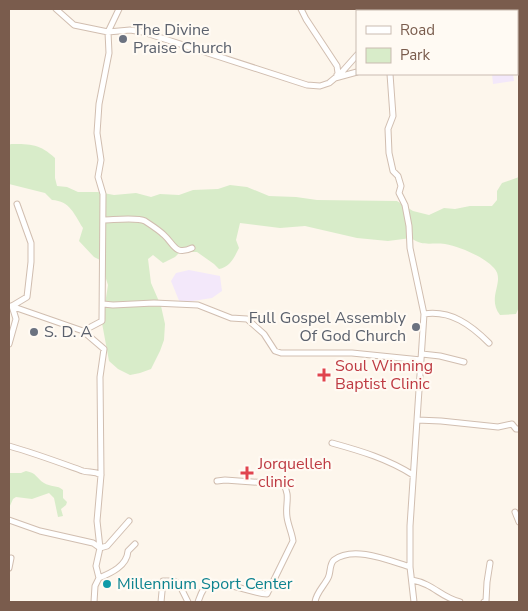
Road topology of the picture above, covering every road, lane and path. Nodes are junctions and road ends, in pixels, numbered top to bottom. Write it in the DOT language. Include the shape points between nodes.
graph roads {
  1 [pos="56,9"];
  2 [pos="119,9"];
  3 [pos="301,9"];
  4 [pos="108,32"];
  5 [pos="356,56"];
  6 [pos="356,72"];
  7 [pos="336,75"];
  8 [pos="390,75"];
  9 [pos="17,204"];
  10 [pos="102,220"];
  11 [pos="192,248"];
  12 [pos="103,304"];
  13 [pos="10,305"];
  14 [pos="424,314"];
  15 [pos="84,331"];
  16 [pos="489,343"];
  17 [pos="9,344"];
  18 [pos="422,357"];
  19 [pos="464,362"];
  20 [pos="417,420"];
  21 [pos="519,428"];
  22 [pos="332,443"];
  23 [pos="9,446"];
  24 [pos="101,475"];
  25 [pos="413,475"];
  26 [pos="217,481"];
  27 [pos="515,512"];
  28 [pos="9,520"];
  29 [pos="129,521"];
  30 [pos="519,522"];
  31 [pos="135,544"];
  32 [pos="100,548"];
  33 [pos="11,558"];
  34 [pos="490,563"];
  35 [pos="410,567"];
  36 [pos="9,568"];
  37 [pos="99,578"];
  38 [pos="412,580"];
  39 [pos="94,602"];
  40 [pos="161,602"];
  41 [pos="188,602"];
  42 [pos="198,602"];
  43 [pos="315,602"];
  44 [pos="414,602"];
  45 [pos="460,602"];
  46 [pos="484,602"];
  1 -- 4 [label="street" via="74,25"];
  2 -- 4 [label="street"];
  3 -- 7 [label="street" via="338,66"];
  4 -- 7 [label="street" via="143,32 307,85 329,83"];
  4 -- 10 [label="street" via="109,53 97,133 102,160 98,177 103,194"];
  5 -- 7 [label="street"];
  6 -- 7 [label="street"];
  8 -- 14 [label="street" via="393,116 388,130 388,153 401,186 399,194 405,205"];
  9 -- 13 [label="street" via="31,243 31,262 27,297"];
  10 -- 11 [label="street" via="143,220 173,246 186,251"];
  10 -- 12 [label="street"];
  12 -- 15 [label="street" via="102,321"];
  12 -- 18 [label="street" via="198,305 231,318 247,319 281,353"];
  13 -- 15 [label="street"];
  13 -- 17 [label="street" via="16,319"];
  14 -- 16 [label="street" via="448,314"];
  14 -- 18 [label="street"];
  15 -- 24 [label="street" via="104,349 100,378"];
  18 -- 19 [label="street" via="440,356"];
  18 -- 20 [label="street"];
  20 -- 21 [label="street" via="498,427 512,424"];
  20 -- 25 [label="street"];
  22 -- 25 [label="street" via="362,451"];
  23 -- 24 [label="street"];
  24 -- 32 [label="street"];
  25 -- 35 [label="street"];
  26 -- 42 [label="street" via="283,484 287,490 287,516 293,541 268,594 221,583 212,584 207,585"];
  27 -- 30 [label="street"];
  28 -- 32 [label="street" via="93,543"];
  29 -- 32 [label="street" via="106,546"];
  31 -- 37 [label="street" via="116,570"];
  32 -- 37 [label="street" via="96,566"];
  33 -- 36 [label="street"];
  34 -- 46 [label="street"];
  35 -- 38 [label="street"];
  35 -- 43 [label="street" via="362,554 343,556 331,564 329,577"];
  37 -- 39 [label="street"];
  38 -- 44 [label="street"];
  38 -- 45 [label="street" via="434,587 447,598"];
  40 -- 41 [label="street" via="163,582 174,582 179,584"];
}
